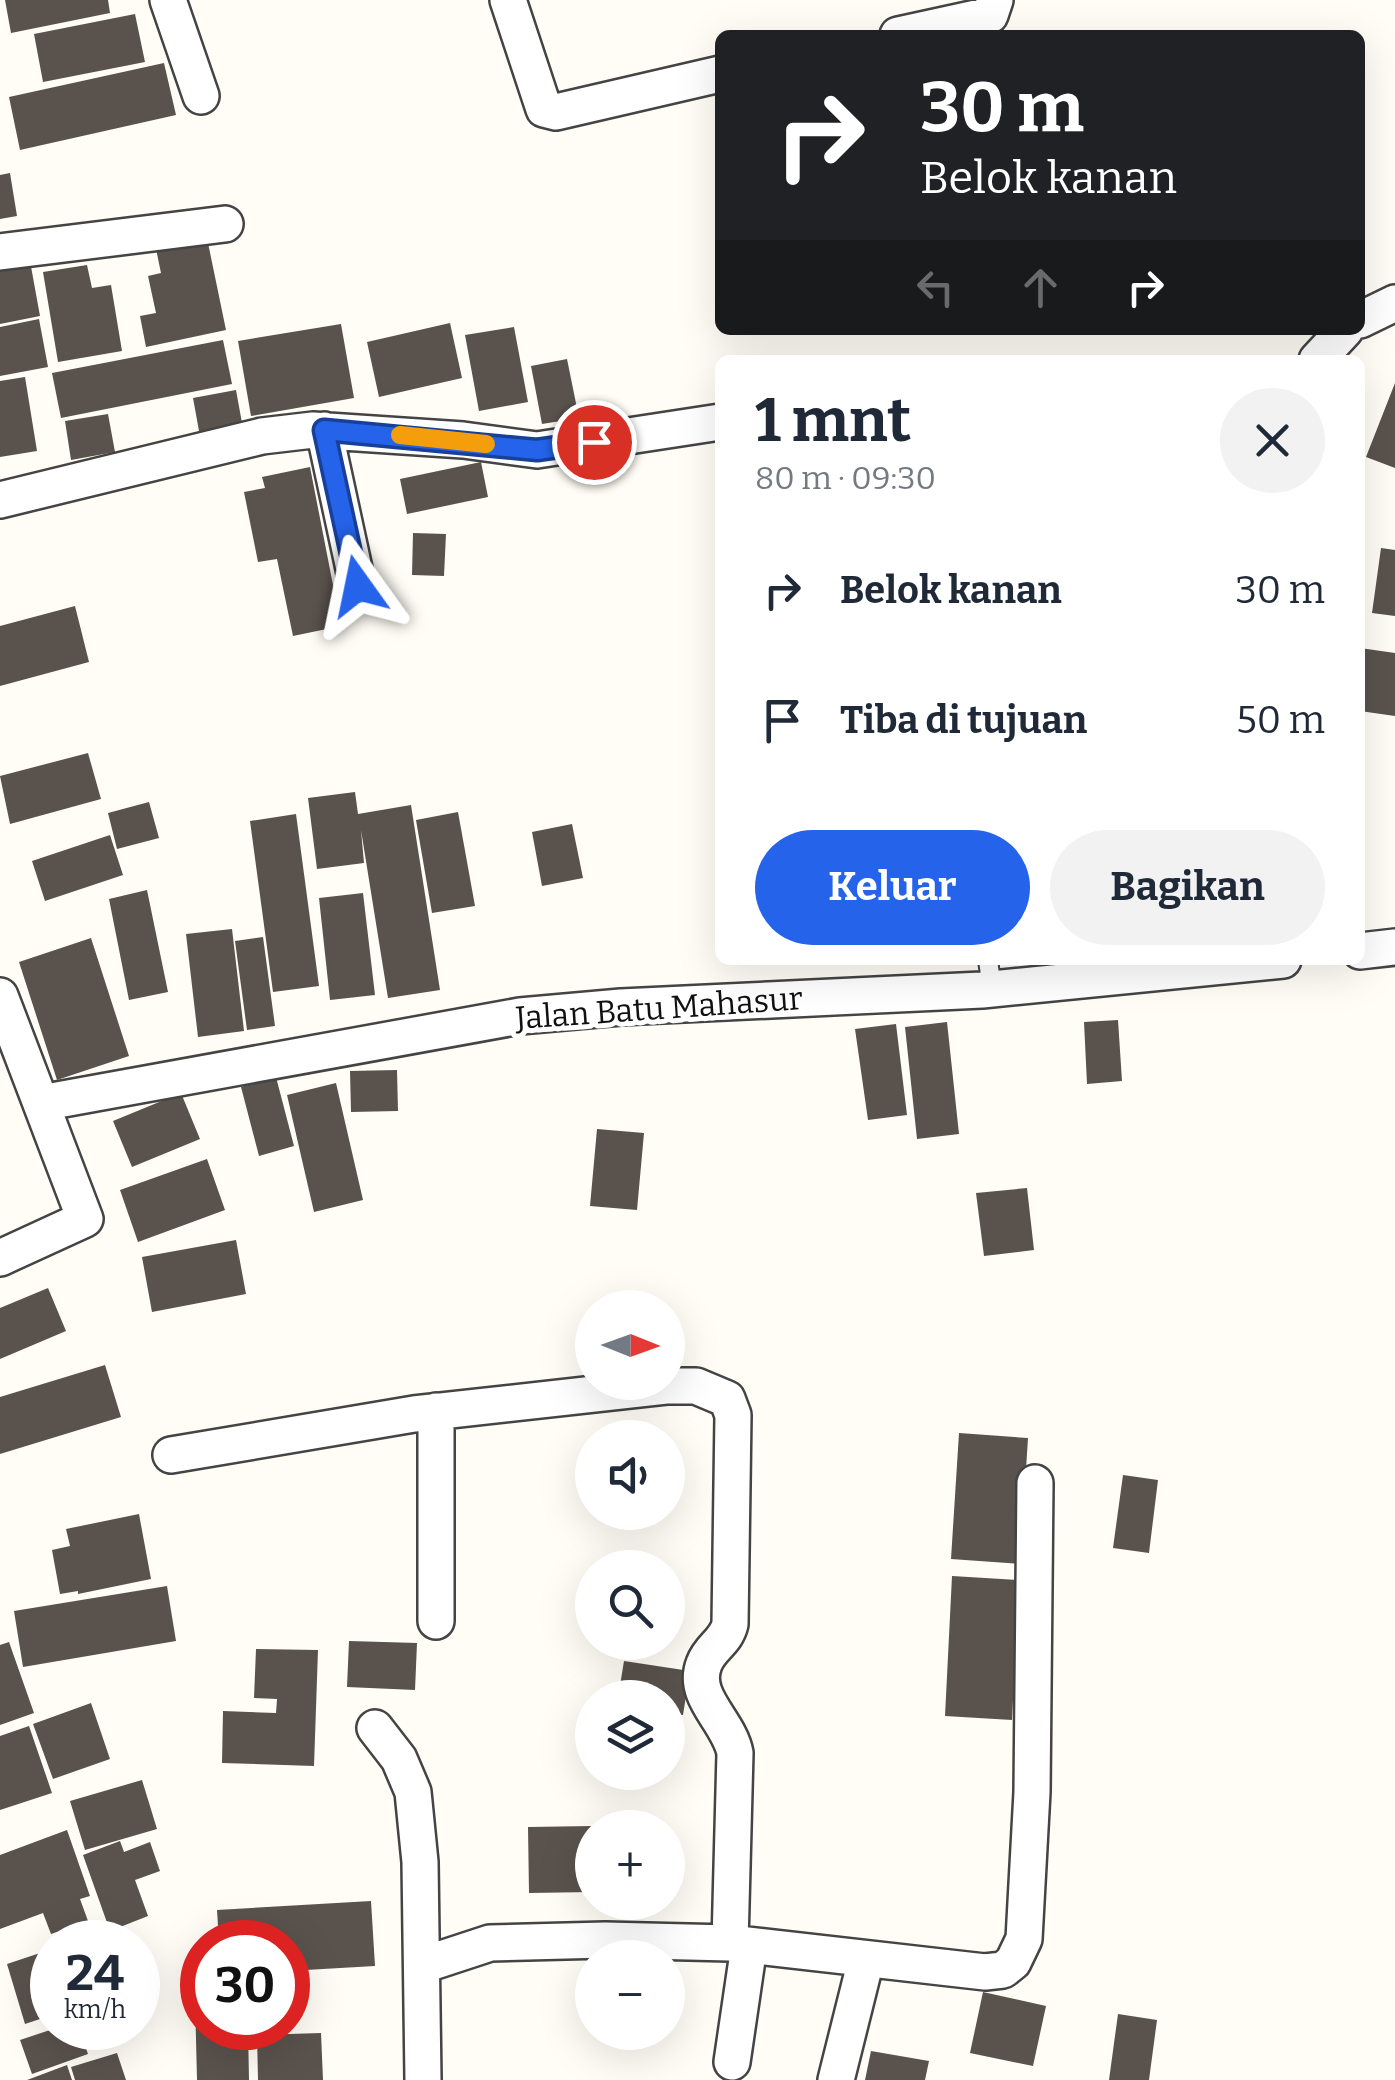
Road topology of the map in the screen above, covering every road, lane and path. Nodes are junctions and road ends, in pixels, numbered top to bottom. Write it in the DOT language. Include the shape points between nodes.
graph roads {
  1 [pos="168,0"];
  2 [pos="508,0"];
  3 [pos="994,0"];
  4 [pos="921,30"];
  5 [pos="715,75"];
  6 [pos="201,96"];
  7 [pos="226,224"];
  8 [pos="0,252"];
  9 [pos="1395,302"];
  10 [pos="1365,317"];
  11 [pos="1340,335"];
  12 [pos="1322,355"];
  13 [pos="715,423"];
  14 [pos="324,430"];
  15 [pos="0,500"];
  16 [pos="358,586"];
  17 [pos="1395,947"];
  18 [pos="1365,950"];
  19 [pos="1190,965"];
  20 [pos="990,974"];
  21 [pos="0,996"];
  22 [pos="42,1103"];
  23 [pos="0,1258"];
  24 [pos="436,1411"];
  25 [pos="171,1455"];
  26 [pos="1036,1483"];
  27 [pos="436,1621"];
  28 [pos="375,1728"];
  29 [pos="740,1945"];
  30 [pos="866,1960"];
  31 [pos="423,1965"];
  32 [pos="732,2062"];
  33 [pos="423,2080"];
  34 [pos="836,2080"];
  1 -- 6 [label="street"];
  2 -- 5 [label="street" via="544,109 556,112"];
  3 -- 4 [label="street" via="990,15"];
  7 -- 8 [label="street"];
  9 -- 10 [label="street"];
  11 -- 12 [label="street"];
  13 -- 14 [label="street" via="537,450"];
  14 -- 15 [label="street" via="262,436"];
  14 -- 16 [label="street"];
  17 -- 18 [label="street"];
  19 -- 20 [label="street, Jalan Batu Mahasur"];
  20 -- 22 [label="street, Jalan Batu Mahasur" via="520,1016"];
  21 -- 22 [label="street"];
  22 -- 23 [label="street" via="85,1219"];
  24 -- 25 [label="street"];
  24 -- 27 [label="street"];
  24 -- 29 [label="street" via="666,1386 696,1386 726,1399 734,1415 730,1624 701,1676 735,1752"];
  26 -- 30 [label="street" via="1032,1792 1020,1953 1003,1970 986,1972"];
  28 -- 31 [label="street" via="413,1792"];
  29 -- 30 [label="street"];
  29 -- 31 [label="street" via="525,1940 490,1943"];
  29 -- 32 [label="street"];
  30 -- 34 [label="street"];
  31 -- 33 [label="street"];
}
